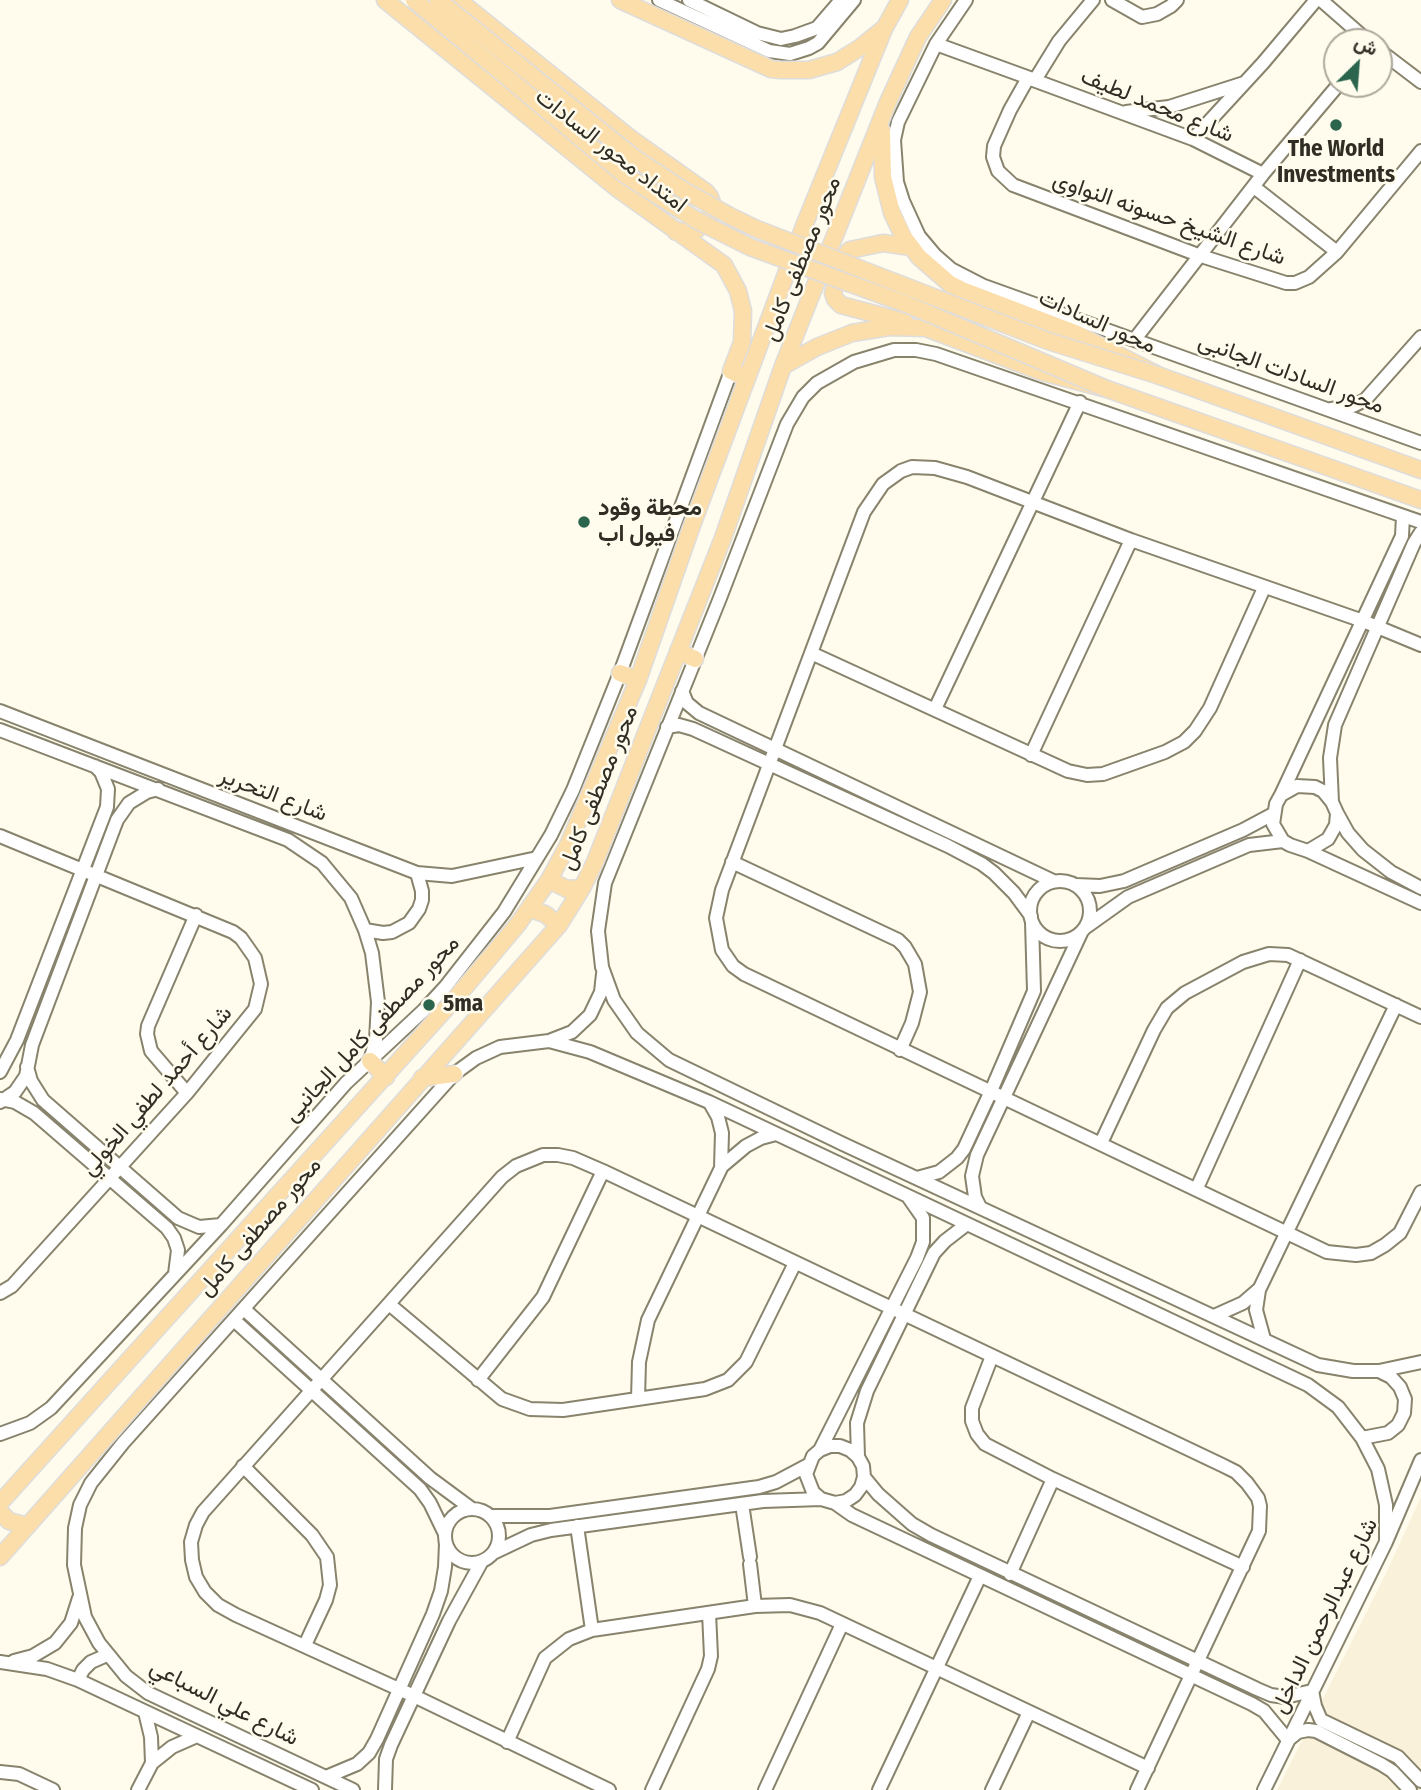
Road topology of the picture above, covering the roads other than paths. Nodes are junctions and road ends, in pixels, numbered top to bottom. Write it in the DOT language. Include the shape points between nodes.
graph roads {
  1 [pos="385,0"];
  2 [pos="414,0"];
  3 [pos="438,0"];
  4 [pos="458,0"];
  5 [pos="620,0"];
  6 [pos="659,0"];
  7 [pos="690,0"];
  8 [pos="841,0"];
  9 [pos="854,0"];
  10 [pos="900,0"];
  11 [pos="943,0"];
  12 [pos="967,0"];
  13 [pos="1093,0"];
  14 [pos="1112,0"];
  15 [pos="1177,0"];
  16 [pos="1319,0"];
  17 [pos="1352,28"];
  18 [pos="884,29"];
  19 [pos="936,44"];
  20 [pos="1393,61"];
  21 [pos="1031,79"];
  22 [pos="1421,82"];
  23 [pos="1245,83"];
  24 [pos="1327,98"];
  25 [pos="888,102"];
  26 [pos="1123,112"];
  27 [pos="1193,139"];
  28 [pos="1421,151"];
  29 [pos="1263,174"];
  30 [pos="1254,187"];
  31 [pos="676,232"];
  32 [pos="911,247"];
  33 [pos="1337,252"];
  34 [pos="1200,256"];
  35 [pos="915,327"];
  36 [pos="1421,337"];
  37 [pos="1135,339"];
  38 [pos="783,366"];
  39 [pos="739,375"];
  40 [pos="1160,376"];
  41 [pos="1107,389"];
  42 [pos="1080,402"];
  43 [pos="1327,409"];
  44 [pos="1421,443"];
  45 [pos="1421,470"];
  46 [pos="689,484"];
  47 [pos="705,490"];
  48 [pos="1421,500"];
  49 [pos="1034,503"];
  50 [pos="1403,516"];
  51 [pos="1421,522"];
  52 [pos="1421,532"];
  53 [pos="1131,540"];
  54 [pos="1264,588"];
  55 [pos="1363,621"];
  56 [pos="1377,627"];
  57 [pos="1421,645"];
  58 [pos="678,652"];
  59 [pos="811,653"];
  60 [pos="695,659"];
  61 [pos="620,673"];
  62 [pos="638,680"];
  63 [pos="682,691"];
  64 [pos="935,709"];
  65 [pos="0,711"];
  66 [pos="667,727"];
  67 [pos="0,730"];
  68 [pos="774,747"];
  69 [pos="1031,755"];
  70 [pos="768,762"];
  71 [pos="95,766"];
  72 [pos="158,789"];
  73 [pos="1282,795"];
  74 [pos="1335,807"];
  75 [pos="1273,814"];
  76 [pos="0,836"];
  77 [pos="1283,841"];
  78 [pos="1308,851"];
  79 [pos="537,858"];
  80 [pos="732,862"];
  81 [pos="83,869"];
  82 [pos="417,873"];
  83 [pos="96,875"];
  84 [pos="549,880"];
  85 [pos="1053,881"];
  86 [pos="1076,885"];
  87 [pos="582,888"];
  88 [pos="1421,888"];
  89 [pos="1421,903"];
  90 [pos="530,909"];
  91 [pos="196,915"];
  92 [pos="1031,919"];
  93 [pos="559,925"];
  94 [pos="365,930"];
  95 [pos="1084,930"];
  96 [pos="1300,960"];
  97 [pos="602,967"];
  98 [pos="1396,1005"];
  99 [pos="1421,1017"];
  100 [pos="549,1041"];
  101 [pos="900,1050"];
  102 [pos="11,1053"];
  103 [pos="369,1061"];
  104 [pos="28,1070"];
  105 [pos="0,1072"];
  106 [pos="454,1074"];
  107 [pos="386,1077"];
  108 [pos="422,1078"];
  109 [pos="187,1093"];
  110 [pos="997,1094"];
  111 [pos="2,1100"];
  112 [pos="709,1102"];
  113 [pos="776,1134"];
  114 [pos="1101,1143"];
  115 [pos="843,1144"];
  116 [pos="835,1161"];
  117 [pos="120,1168"];
  118 [pos="721,1168"];
  119 [pos="603,1171"];
  120 [pos="918,1178"];
  121 [pos="110,1179"];
  122 [pos="1197,1188"];
  123 [pos="1421,1192"];
  124 [pos="906,1195"];
  125 [pos="980,1207"];
  126 [pos="697,1217"];
  127 [pos="967,1224"];
  128 [pos="221,1225"];
  129 [pos="1287,1232"];
  130 [pos="795,1263"];
  131 [pos="175,1275"];
  132 [pos="1259,1290"];
  133 [pos="0,1293"];
  134 [pos="388,1304"];
  135 [pos="892,1308"];
  136 [pos="244,1311"];
  137 [pos="904,1315"];
  138 [pos="1214,1316"];
  139 [pos="235,1321"];
  140 [pos="1264,1339"];
  141 [pos="992,1356"];
  142 [pos="1421,1362"];
  143 [pos="1379,1371"];
  144 [pos="321,1379"];
  145 [pos="478,1380"];
  146 [pos="311,1390"];
  147 [pos="638,1399"];
  148 [pos="0,1434"];
  149 [pos="1362,1438"];
  150 [pos="820,1450"];
  151 [pos="858,1457"];
  152 [pos="1421,1460"];
  153 [pos="808,1465"];
  154 [pos="243,1466"];
  155 [pos="864,1477"];
  156 [pos="1053,1479"];
  157 [pos="821,1499"];
  158 [pos="0,1503"];
  159 [pos="835,1503"];
  160 [pos="742,1504"];
  161 [pos="472,1509"];
  162 [pos="0,1512"];
  163 [pos="490,1516"];
  164 [pos="578,1526"];
  165 [pos="27,1527"];
  166 [pos="445,1538"];
  167 [pos="1386,1542"];
  168 [pos="3,1547"];
  169 [pos="488,1557"];
  170 [pos="1243,1567"];
  171 [pos="1010,1574"];
  172 [pos="980,1576"];
  173 [pos="79,1597"];
  174 [pos="755,1606"];
  175 [pos="709,1613"];
  176 [pos="842,1624"];
  177 [pos="592,1630"];
  178 [pos="305,1645"];
  179 [pos="107,1655"];
  180 [pos="0,1662"];
  181 [pos="1198,1662"];
  182 [pos="936,1668"];
  183 [pos="1192,1675"];
  184 [pos="78,1680"];
  185 [pos="400,1690"];
  186 [pos="1312,1691"];
  187 [pos="414,1696"];
  188 [pos="145,1712"];
  189 [pos="1029,1712"];
  190 [pos="197,1736"];
  191 [pos="1288,1740"];
  192 [pos="507,1742"];
  193 [pos="152,1763"];
  194 [pos="1148,1768"];
  195 [pos="0,1772"];
  196 [pos="326,1777"];
  197 [pos="1421,1781"];
  198 [pos="29,1785"];
  199 [pos="53,1790"];
  200 [pos="138,1790"];
  201 [pos="312,1790"];
  202 [pos="353,1790"];
  203 [pos="385,1790"];
  204 [pos="609,1790"];
  205 [pos="652,1790"];
  206 [pos="765,1790"];
  207 [pos="879,1790"];
  208 [pos="992,1790"];
  209 [pos="1138,1790"];
  210 [pos="1264,1790"];
  211 [pos="1410,1790"];
  1 -- 31 [label="main road, امتداد محور السادات"];
  2 -- 41 [label="main road, bridge" via="625,175 698,221 750,247 906,304"];
  3 -- 40 [label="main road, bridge" via="636,159 724,213 1048,341"];
  4 -- 31 [label="main road" via="630,138 706,192 713,206 708,221 696,230"];
  5 -- 18 [label="main road" via="780,70 836,62"];
  6 -- 9 [label="street" via="769,51 790,54 809,48 825,35"];
  7 -- 8 [label="street" via="757,33 781,39 817,28"];
  10 -- 18 [label="main road, محور مصطفى كامل"];
  11 -- 25 [label="main road, محور مصطفى كامل" via="918,37"];
  12 -- 19 [label="street"];
  13 -- 21 [label="street, شارع الشيخ حسونه النواوى"];
  14 -- 15 [label="street" via="1133,14 1146,16"];
  16 -- 17 [label="street"];
  16 -- 23 [label="street"];
  18 -- 39 [label="main road, محور مصطفى كامل"];
  19 -- 21 [label="street, شارع محمد لطيف"];
  19 -- 37 [label="street, محور السادات الجانبى" via="898,122 894,140 897,183 919,236 951,269 984,286"];
  20 -- 22 [label="street"];
  21 -- 26 [label="street, شارع محمد لطيف"];
  21 -- 34 [label="street, شارع الشيخ حسونه النواوى" via="994,146 994,163 1003,178"];
  23 -- 26 [label="street" via="1169,107"];
  23 -- 27 [label="street"];
  24 -- 29 [label="street"];
  25 -- 32 [label="main road, محور السادات" via="881,141 884,189"];
  25 -- 38 [label="main road, محور مصطفى كامل"];
  26 -- 27 [label="street, شارع محمد لطيف"];
  27 -- 29 [label="street, شارع محمد لطيف"];
  28 -- 33 [label="street, شارع الشيخ حسونه النواوى"];
  29 -- 30 [label="street"];
  30 -- 33 [label="street"];
  30 -- 34 [label="street"];
  31 -- 39 [label="main road, امتداد محور السادات" via="724,265 738,291 743,311"];
  32 -- 35 [label="main road" via="883,243 850,250 834,293 841,304"];
  32 -- 40 [label="main road, محور السادات" via="929,267 962,290 1075,333"];
  33 -- 34 [label="street, شارع الشيخ حسونه النواوى" via="1295,283"];
  34 -- 37 [label="street"];
  35 -- 38 [label="main road" via="852,333"];
  35 -- 41 [label="main road"];
  36 -- 43 [label="street" via="1365,400"];
  37 -- 43 [label="street, محور السادات الجانبى"];
  38 -- 58 [label="main road, محور مصطفى كامل"];
  39 -- 46 [label="street, محور مصطفى كامل الجانبى"];
  39 -- 47 [label="main road, محور مصطفى كامل"];
  40 -- 45 [label="main road, محور السادات"];
  41 -- 48 [label="main road"];
  42 -- 49 [label="street"];
  42 -- 50 [label="street"];
  42 -- 60 [label="street" via="916,350 854,362 817,383 796,409 780,443"];
  43 -- 44 [label="street, محور السادات الجانبى"];
  46 -- 47 [label="main road"];
  46 -- 61 [label="street, محور مصطفى كامل الجانبى"];
  47 -- 62 [label="main road, محور مصطفى كامل"];
  49 -- 53 [label="street"];
  49 -- 59 [label="street" via="935,468 912,467 891,477 864,512"];
  49 -- 64 [label="street"];
  50 -- 51 [label="street"];
  50 -- 55 [label="street" via="1402,536"];
  52 -- 56 [label="street"];
  53 -- 54 [label="street"];
  53 -- 69 [label="street"];
  54 -- 55 [label="street"];
  54 -- 69 [label="street" via="1210,708 1184,743 1096,774 1068,771"];
  55 -- 56 [label="street"];
  55 -- 73 [label="street"];
  56 -- 57 [label="street"];
  56 -- 74 [label="street" via="1332,736"];
  58 -- 60 [label="main road"];
  58 -- 87 [label="main road, محور مصطفى كامل"];
  59 -- 64 [label="street"];
  59 -- 68 [label="street"];
  60 -- 63 [label="street"];
  61 -- 62 [label="main road"];
  61 -- 79 [label="street, محور مصطفى كامل الجانبى" via="573,790"];
  62 -- 84 [label="main road, محور مصطفى كامل"];
  63 -- 66 [label="street"];
  63 -- 68 [label="street" via="699,713"];
  64 -- 69 [label="street"];
  65 -- 82 [label="street, شارع التحرير"];
  66 -- 70 [label="street" via="693,729"];
  66 -- 97 [label="street" via="610,869 598,931"];
  67 -- 71 [label="street, شارع التحرير"];
  68 -- 70 [label="street"];
  68 -- 85 [label="street"];
  70 -- 80 [label="street"];
  70 -- 92 [label="street" via="982,864 1004,882"];
  71 -- 72 [label="street, شارع التحرير"];
  71 -- 81 [label="street" via="105,780 108,798"];
  72 -- 83 [label="street" via="138,797 122,811"];
  72 -- 94 [label="street, شارع التحرير" via="300,846 341,884"];
  73 -- 74 [label="street" via="1306,786 1322,791"];
  73 -- 75 [label="street"];
  74 -- 78 [label="street" via="1336,825 1328,839"];
  74 -- 88 [label="street" via="1363,850"];
  75 -- 77 [label="street"];
  75 -- 86 [label="street" via="1124,881"];
  76 -- 81 [label="street, شارع أحمد لطفي الخولي"];
  77 -- 78 [label="street"];
  77 -- 95 [label="street" via="1249,845 1128,897"];
  78 -- 89 [label="street"];
  79 -- 82 [label="street, شارع التحرير" via="453,876"];
  79 -- 103 [label="street, محور مصطفى كامل الجانبى" via="466,962 424,1010"];
  80 -- 101 [label="street" via="716,918 719,941 729,961 744,974"];
  80 -- 101 [label="street" via="905,947 915,964 920,992"];
  81 -- 83 [label="street, شارع أحمد لطفي الخولي"];
  81 -- 102 [label="street"];
  82 -- 94 [label="street" via="422,900 409,923 383,933"];
  83 -- 91 [label="street, شارع أحمد لطفي الخولي"];
  83 -- 104 [label="street" via="32,1045"];
  84 -- 87 [label="main road" via="567,890"];
  84 -- 90 [label="main road, محور مصطفى كامل"];
  85 -- 86 [label="street"];
  85 -- 92 [label="street" via="1032,898"];
  86 -- 95 [label="street" via="1090,904"];
  87 -- 93 [label="main road, محور مصطفى كامل"];
  90 -- 93 [label="main road"];
  90 -- 107 [label="main road, محور مصطفى كامل"];
  91 -- 109 [label="street" via="147,1034 151,1051"];
  91 -- 109 [label="street, شارع أحمد لطفي الخولي" via="241,937 255,958 261,984 255,1010"];
  92 -- 95 [label="street" via="1050,939 1066,940"];
  92 -- 110 [label="street" via="1034,991"];
  93 -- 108 [label="main road, محور مصطفى كامل"];
  94 -- 103 [label="street, شارع التحرير" via="378,1002 376,1040"];
  95 -- 110 [label="street"];
  96 -- 98 [label="street"];
  96 -- 114 [label="street" via="1279,954 1260,956 1219,973 1171,1003"];
  96 -- 122 [label="street"];
  97 -- 100 [label="street" via="601,992 590,1015 572,1032"];
  97 -- 115 [label="street" via="624,1017 652,1048"];
  98 -- 99 [label="street"];
  98 -- 129 [label="street"];
  100 -- 106 [label="street" via="500,1047"];
  100 -- 112 [label="street" via="590,1052"];
  101 -- 110 [label="street"];
  102 -- 104 [label="street" via="20,1057"];
  102 -- 105 [label="street"];
  103 -- 107 [label="main road"];
  103 -- 128 [label="street, محور مصطفى كامل الجانبى"];
  104 -- 111 [label="street" via="20,1087"];
  104 -- 117 [label="street" via="43,1100"];
  106 -- 108 [label="main road"];
  106 -- 136 [label="street"];
  107 -- 158 [label="main road, محور مصطفى كامل"];
  108 -- 165 [label="main road, محور مصطفى كامل"];
  109 -- 117 [label="street, شارع أحمد لطفي الخولي"];
  110 -- 114 [label="street"];
  110 -- 120 [label="street" via="957,1158 939,1172"];
  110 -- 125 [label="street" via="973,1165 973,1187"];
  111 -- 121 [label="street" via="34,1113"];
  112 -- 113 [label="street"];
  112 -- 118 [label="street" via="722,1133"];
  113 -- 116 [label="street"];
  113 -- 118 [label="street" via="746,1146"];
  114 -- 122 [label="street"];
  115 -- 116 [label="street"];
  115 -- 120 [label="street"];
  116 -- 124 [label="street"];
  117 -- 121 [label="street, شارع أحمد لطفي الخولي"];
  117 -- 128 [label="street" via="188,1224"];
  118 -- 126 [label="street"];
  119 -- 126 [label="street"];
  119 -- 134 [label="street" via="558,1155 536,1157 516,1166"];
  119 -- 145 [label="street" via="543,1297"];
  120 -- 125 [label="street"];
  121 -- 131 [label="street" via="174,1238 178,1250"];
  121 -- 133 [label="street, شارع أحمد لطفي الخولي" via="12,1286"];
  122 -- 129 [label="street"];
  123 -- 129 [label="street" via="1395,1238 1371,1253 1327,1252"];
  124 -- 127 [label="street"];
  124 -- 135 [label="street" via="921,1214 925,1230"];
  125 -- 138 [label="street"];
  126 -- 130 [label="street"];
  126 -- 147 [label="street" via="648,1320 639,1362"];
  127 -- 137 [label="street" via="934,1253"];
  127 -- 149 [label="street" via="1308,1385 1338,1407"];
  128 -- 131 [label="street, محور مصطفى كامل الجانبى"];
  129 -- 132 [label="street"];
  130 -- 135 [label="street"];
  130 -- 147 [label="street" via="746,1362 728,1380 705,1390"];
  131 -- 148 [label="street, محور مصطفى كامل الجانبى" via="51,1408 30,1423"];
  132 -- 138 [label="street"];
  132 -- 140 [label="street" via="1256,1310"];
  134 -- 144 [label="street"];
  134 -- 145 [label="street"];
  135 -- 137 [label="street"];
  135 -- 150 [label="street"];
  136 -- 139 [label="street"];
  136 -- 144 [label="street"];
  137 -- 141 [label="street"];
  137 -- 151 [label="street" via="861,1407"];
  138 -- 140 [label="street"];
  139 -- 146 [label="street"];
  139 -- 173 [label="street, شارع علي السباعي" via="98,1472 85,1493 73,1552"];
  140 -- 143 [label="street" via="1318,1365"];
  141 -- 156 [label="street" via="972,1408 977,1434 996,1451"];
  141 -- 170 [label="street" via="1236,1472 1253,1489 1260,1506 1259,1531"];
  142 -- 143 [label="street"];
  143 -- 149 [label="street" via="1400,1387 1404,1413 1388,1433"];
  144 -- 146 [label="street"];
  144 -- 161 [label="street" via="430,1478"];
  145 -- 147 [label="street" via="502,1399 530,1409 563,1410"];
  146 -- 154 [label="street"];
  146 -- 166 [label="street" via="419,1489"];
  149 -- 167 [label="street" via="1381,1480"];
  150 -- 151 [label="street" via="840,1446"];
  150 -- 153 [label="street"];
  151 -- 155 [label="street"];
  152 -- 167 [label="street, شارع عبدالرحمن الداخل"];
  153 -- 157 [label="street" via="808,1484"];
  153 -- 163 [label="street" via="759,1487 550,1516"];
  154 -- 178 [label="street" via="312,1535 327,1557 330,1585"];
  154 -- 178 [label="street" via="196,1525 191,1542 196,1577 218,1605"];
  155 -- 159 [label="street" via="855,1495"];
  155 -- 171 [label="street" via="912,1524"];
  156 -- 170 [label="street"];
  156 -- 171 [label="street"];
  157 -- 159 [label="street"];
  157 -- 160 [label="street"];
  159 -- 172 [label="street"];
  160 -- 164 [label="street"];
  160 -- 174 [label="street"];
  161 -- 163 [label="street"];
  161 -- 166 [label="street" via="457,1514 447,1526"];
  162 -- 165 [label="main road"];
  163 -- 169 [label="street" via="499,1538"];
  164 -- 169 [label="street" via="531,1535"];
  164 -- 177 [label="street"];
  165 -- 168 [label="main road, محور مصطفى كامل"];
  166 -- 169 [label="street" via="449,1551 464,1562"];
  166 -- 185 [label="street" via="441,1591"];
  167 -- 186 [label="street, شارع عبدالرحمن الداخل"];
  169 -- 187 [label="street" via="459,1600"];
  170 -- 181 [label="street"];
  171 -- 181 [label="street"];
  172 -- 182 [label="street"];
  172 -- 183 [label="street"];
  173 -- 179 [label="street, شارع علي السباعي"];
  173 -- 180 [label="street" via="71,1623 55,1643 33,1656"];
  174 -- 175 [label="street"];
  174 -- 176 [label="street" via="805,1608"];
  175 -- 177 [label="street"];
  175 -- 205 [label="street" via="708,1669"];
  176 -- 182 [label="street"];
  176 -- 206 [label="street"];
  177 -- 192 [label="street" via="569,1639 545,1658"];
  178 -- 185 [label="street"];
  179 -- 184 [label="street" via="91,1662"];
  179 -- 196 [label="street, شارع علي السباعي" via="148,1693"];
  180 -- 184 [label="street, شارع علي السباعي" via="47,1669"];
  181 -- 183 [label="street"];
  181 -- 186 [label="street" via="1271,1695"];
  182 -- 189 [label="street"];
  182 -- 207 [label="street"];
  183 -- 191 [label="street" via="1265,1711"];
  183 -- 194 [label="street"];
  184 -- 188 [label="street, شارع علي السباعي"];
  185 -- 187 [label="street"];
  185 -- 196 [label="street" via="369,1753 357,1764"];
  186 -- 191 [label="street, شارع عبدالرحمن الداخل"];
  186 -- 197 [label="street" via="1321,1720 1398,1757"];
  187 -- 192 [label="street"];
  187 -- 203 [label="street" via="386,1759"];
  188 -- 190 [label="street, شارع علي السباعي"];
  188 -- 193 [label="street" via="152,1737"];
  189 -- 194 [label="street"];
  189 -- 208 [label="street"];
  190 -- 193 [label="street" via="173,1746"];
  190 -- 201 [label="street, شارع علي السباعي"];
  191 -- 210 [label="street, شارع عبدالرحمن الداخل"];
  191 -- 211 [label="street" via="1298,1732 1316,1731 1381,1764"];
  192 -- 204 [label="street"];
  193 -- 200 [label="street"];
  194 -- 209 [label="street"];
  195 -- 198 [label="street" via="19,1774"];
  196 -- 202 [label="street, شارع علي السباعي"];
  198 -- 199 [label="street"];
}
